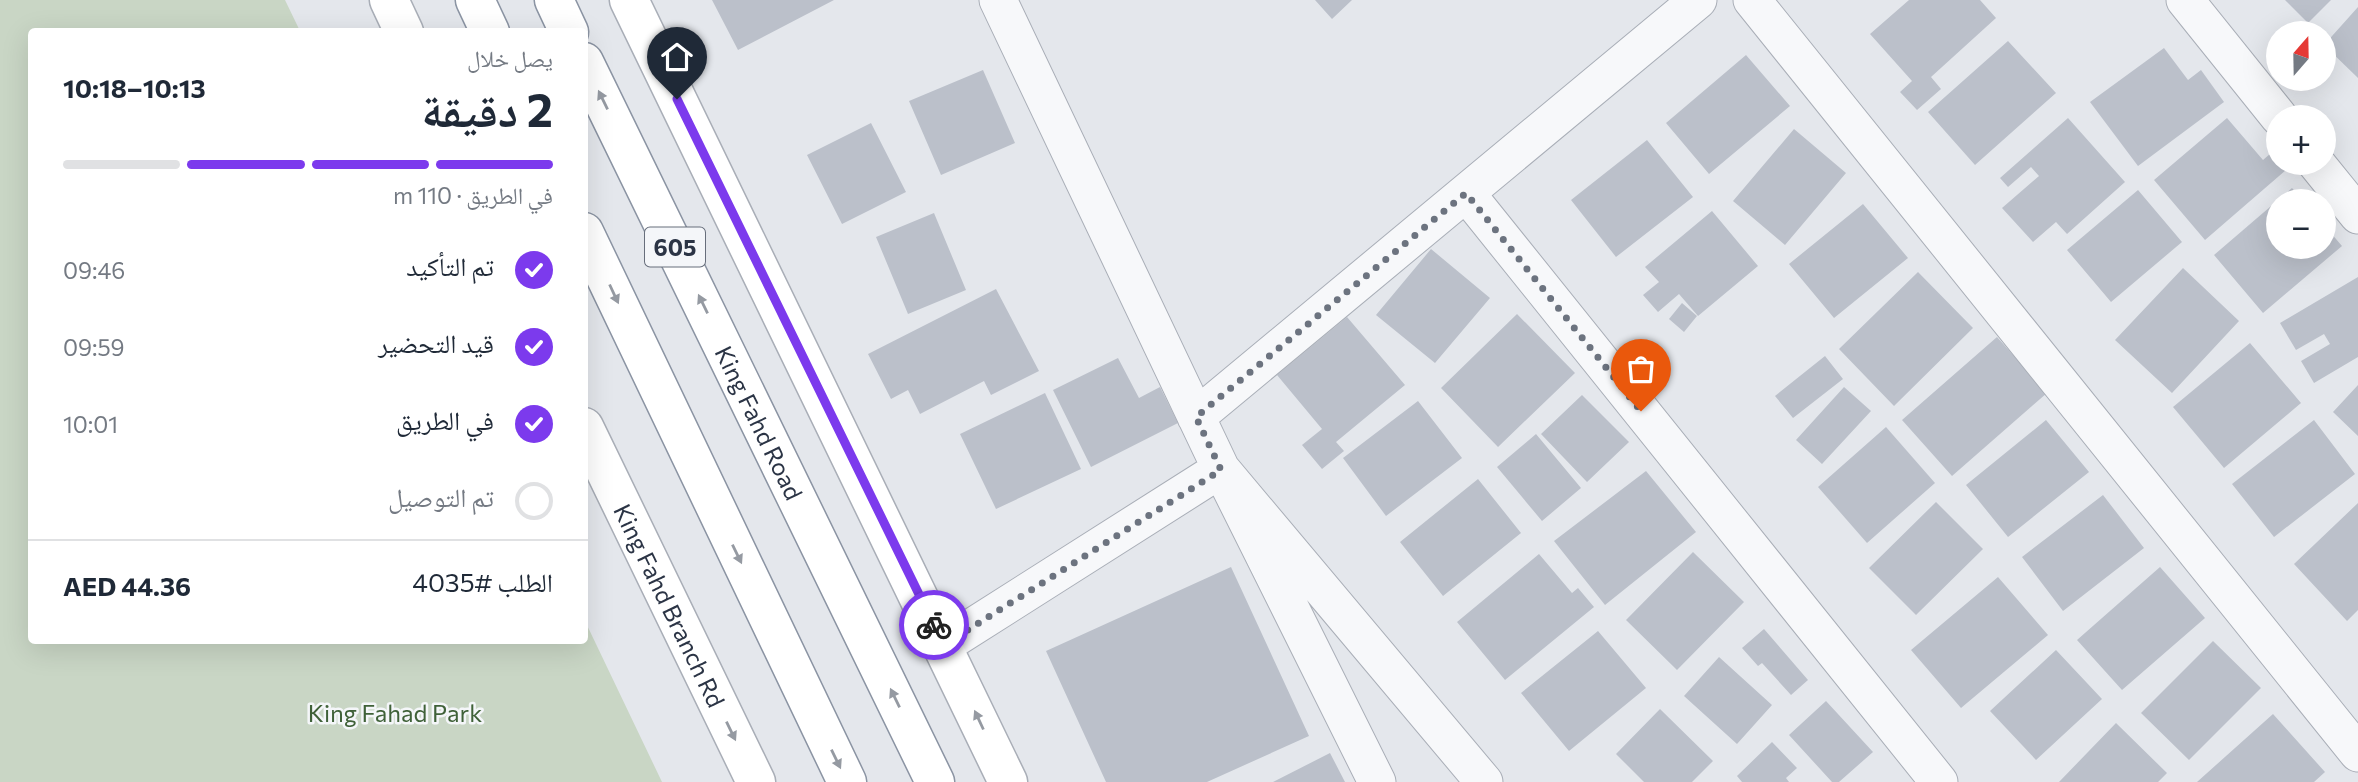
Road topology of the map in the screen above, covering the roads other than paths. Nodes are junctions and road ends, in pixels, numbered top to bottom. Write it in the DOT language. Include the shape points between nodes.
graph roads {
  1 [pos="389,0"];
  2 [pos="475,0"];
  3 [pos="554,0"];
  4 [pos="629,0"];
  5 [pos="998,0"];
  6 [pos="1698,0"];
  7 [pos="1752,0"];
  8 [pos="2185,0"];
  9 [pos="402,28"];
  10 [pos="488,28"];
  11 [pos="567,28"];
  12 [pos="588,70"];
  13 [pos="2269,105"];
  14 [pos="2326,175"];
  15 [pos="1466,193"];
  16 [pos="2358,215"];
  17 [pos="588,240"];
  18 [pos="1196,417"];
  19 [pos="588,435"];
  20 [pos="1221,470"];
  21 [pos="944,645"];
  22 [pos="2358,753"];
  23 [pos="756,782"];
  24 [pos="847,782"];
  25 [pos="935,782"];
  26 [pos="1008,782"];
  27 [pos="1377,782"];
  28 [pos="1485,782"];
  29 [pos="1939,782"];
  1 -- 9 [label="main road"];
  2 -- 10 [label="main road"];
  3 -- 11 [label="main road"];
  4 -- 21 [label="main road"];
  5 -- 18 [label="street"];
  6 -- 15 [label="street"];
  7 -- 22 [label="street"];
  8 -- 13 [label="street"];
  25 -- 12 [label="main road, King Fahd Road / 605, one-way"];
  14 -- 16 [label="street"];
  15 -- 18 [label="street"];
  15 -- 29 [label="street"];
  17 -- 24 [label="main road, one-way"];
  18 -- 20 [label="street"];
  19 -- 23 [label="main road, King Fahd Branch Rd, one-way"];
  20 -- 21 [label="street"];
  20 -- 27 [label="street"];
  20 -- 28 [label="street"];
  26 -- 21 [label="main road, one-way"];
}
